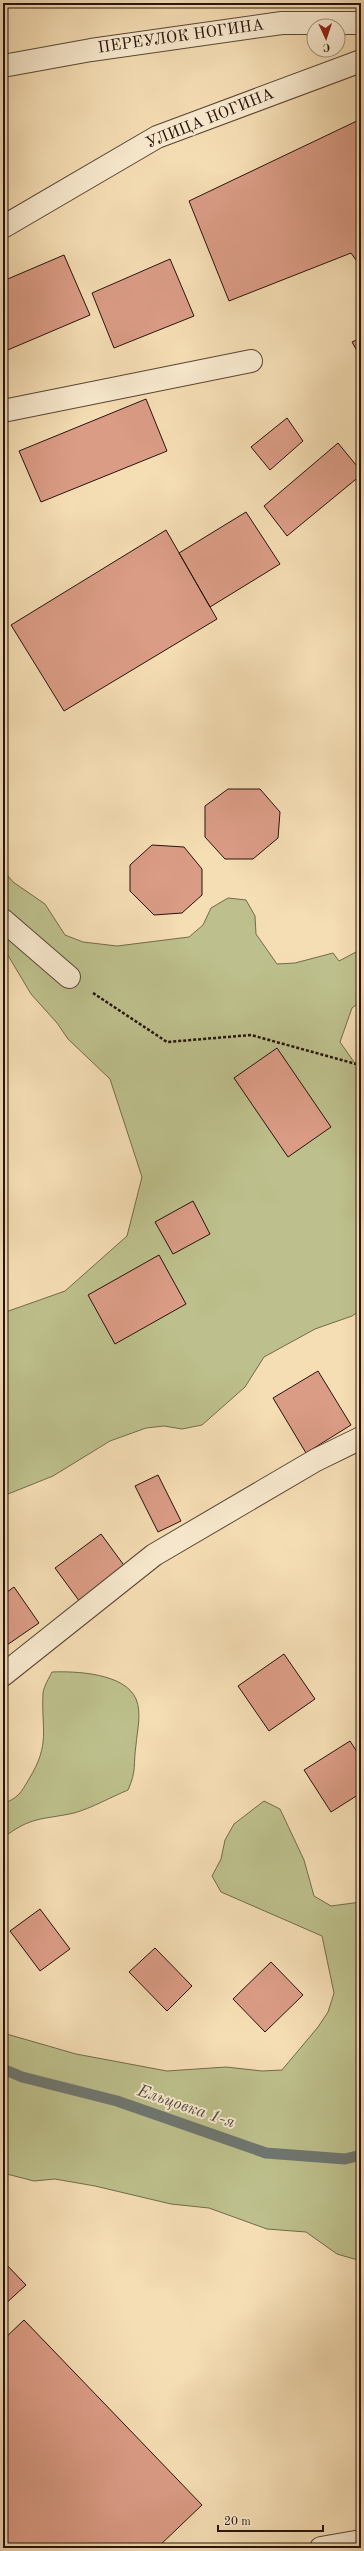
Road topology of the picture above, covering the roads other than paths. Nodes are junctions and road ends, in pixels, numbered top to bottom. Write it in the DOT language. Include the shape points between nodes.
graph roads {
  1 [pos="361,23"];
  2 [pos="361,61"];
  3 [pos="3,66"];
  4 [pos="3,226"];
  5 [pos="251,361"];
  6 [pos="3,411"];
  7 [pos="3,920"];
  8 [pos="69,977"];
  9 [pos="361,1438"];
  10 [pos="3,1675"];
  11 [pos="361,2541"];
  12 [pos="320,2548"];
  1 -- 3 [label="street, ПЕРЕУЛОК НОГИНА" via="282,23 91,50"];
  2 -- 4 [label="street, УЛИЦА НОГИНА" via="157,138"];
  5 -- 6 [label="street"];
  7 -- 8 [label="street"];
  9 -- 10 [label="street" via="316,1460 154,1555"];
  11 -- 12 [label="street"];
}
